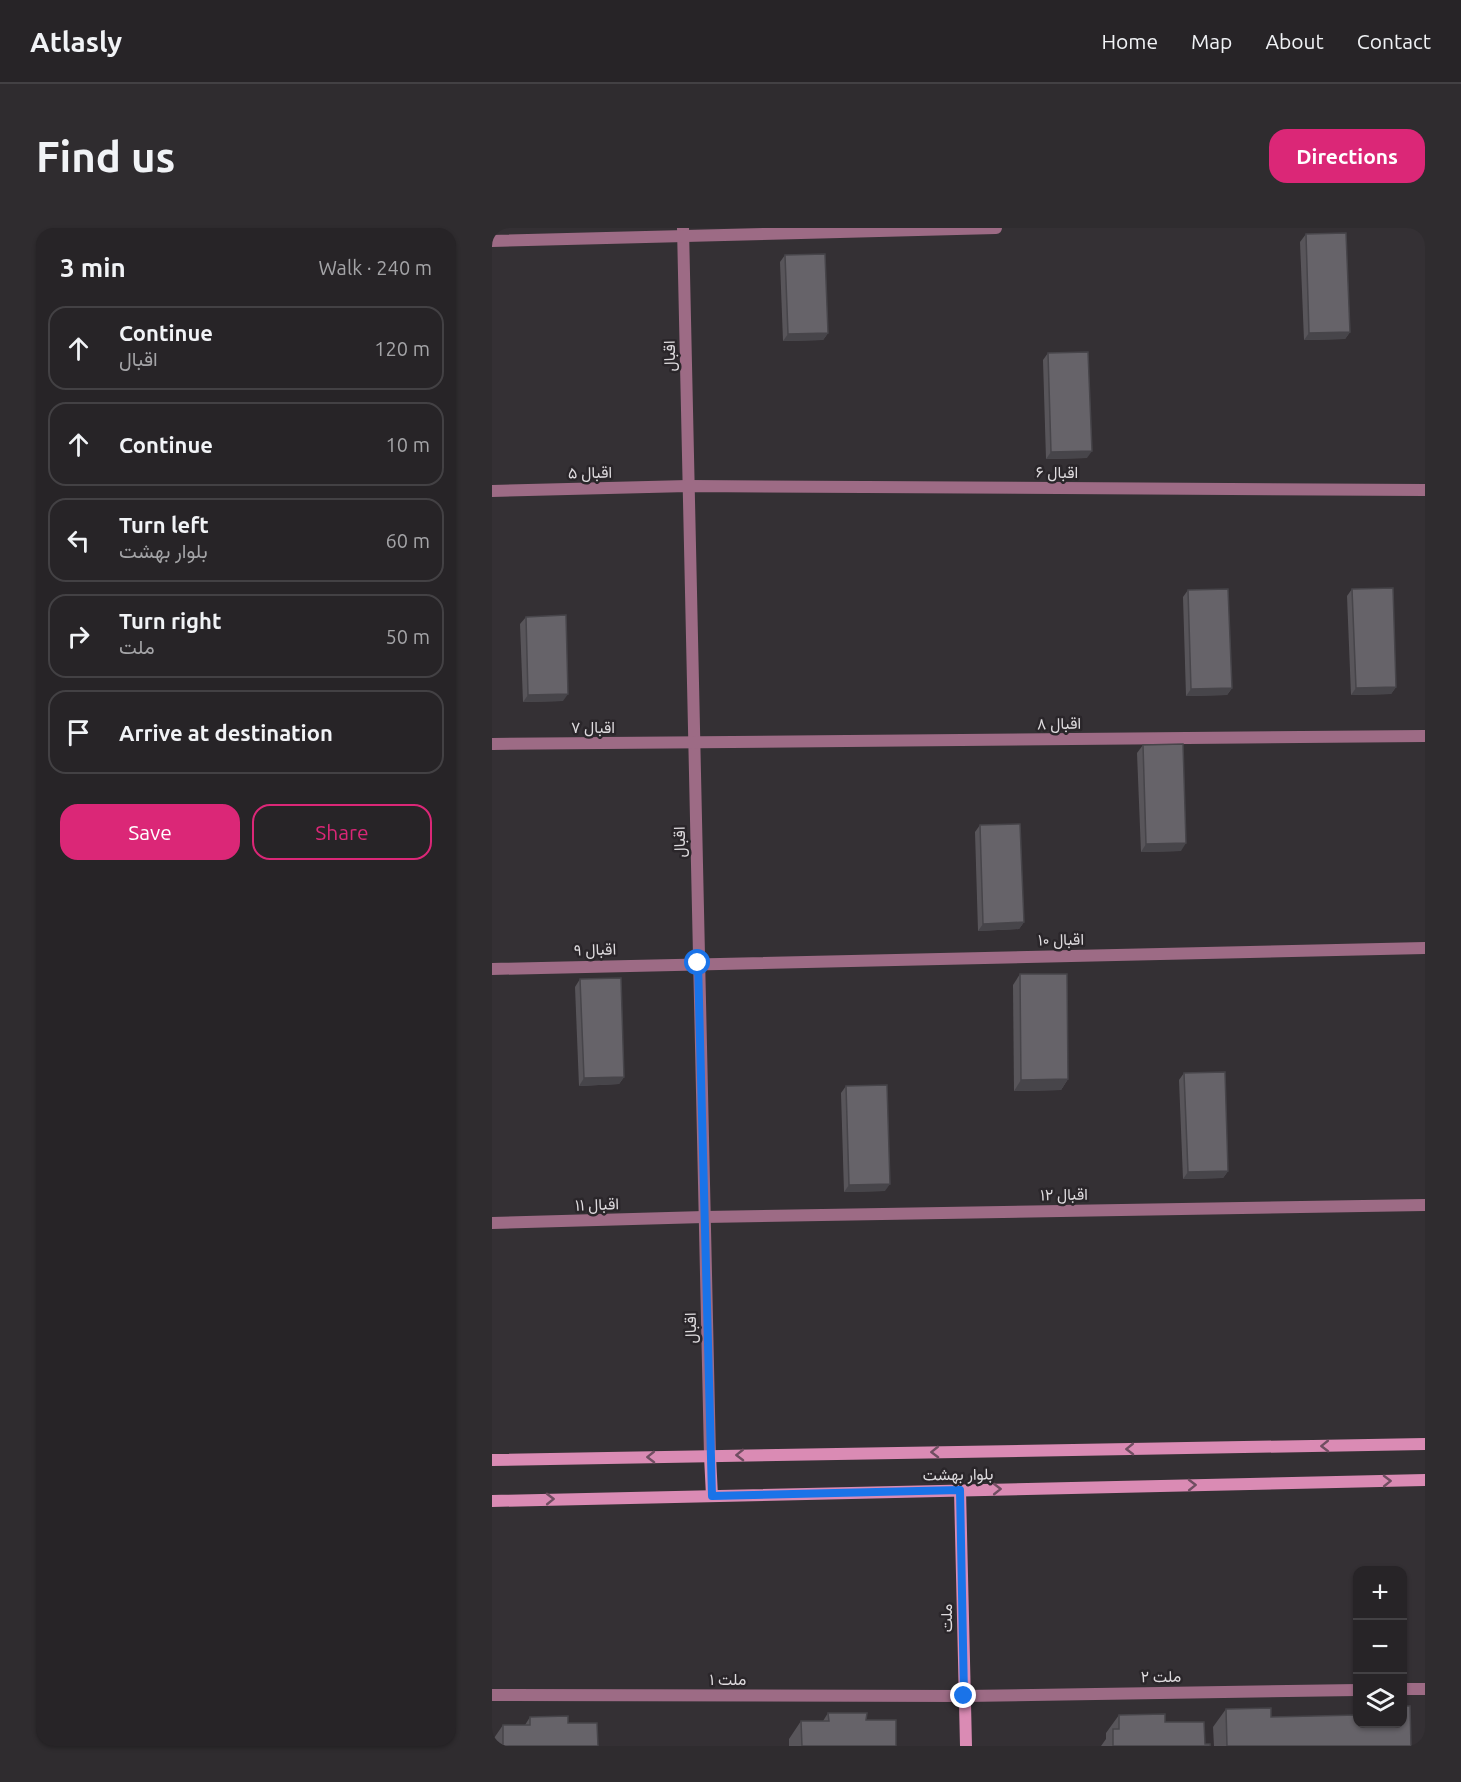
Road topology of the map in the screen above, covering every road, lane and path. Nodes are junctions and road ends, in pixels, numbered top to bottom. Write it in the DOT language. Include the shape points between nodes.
graph roads {
  1 [pos="996,228"];
  2 [pos="683,232"];
  3 [pos="492,241"];
  4 [pos="688,486"];
  5 [pos="1425,490"];
  6 [pos="492,491"];
  7 [pos="1425,736"];
  8 [pos="694,743"];
  9 [pos="492,744"];
  10 [pos="1425,948"];
  11 [pos="698,963"];
  12 [pos="492,969"];
  13 [pos="1425,1205"];
  14 [pos="704,1217"];
  15 [pos="492,1223"];
  16 [pos="1425,1444"];
  17 [pos="710,1456"];
  18 [pos="492,1460"];
  19 [pos="1425,1480"];
  20 [pos="960,1490"];
  21 [pos="712,1496"];
  22 [pos="492,1501"];
  23 [pos="1407,1689"];
  24 [pos="1425,1689"];
  25 [pos="1353,1690"];
  26 [pos="492,1695"];
  27 [pos="964,1696"];
  28 [pos="966,1746"];
  1 -- 2 [label="street"];
  2 -- 3 [label="street"];
  2 -- 4 [label="street, اقبال"];
  4 -- 5 [label="street, اقبال ۶"];
  4 -- 6 [label="street, اقبال ۵"];
  4 -- 8 [label="street, اقبال"];
  7 -- 8 [label="street, اقبال ۸"];
  8 -- 9 [label="street, اقبال ۷"];
  8 -- 11 [label="street, اقبال"];
  10 -- 11 [label="street, اقبال ۱۰"];
  11 -- 12 [label="street, اقبال ۹"];
  11 -- 14 [label="street, اقبال"];
  13 -- 14 [label="street, اقبال ۱۲"];
  14 -- 15 [label="street, اقبال ۱۱"];
  14 -- 17 [label="street, اقبال"];
  16 -- 17 [label="street, بلوار بهشت, one-way"];
  17 -- 18 [label="street, بلوار بهشت, one-way"];
  17 -- 21 [label="street"];
  20 -- 19 [label="street, بلوار بهشت, one-way"];
  20 -- 21 [label="street, بلوار بهشت"];
  20 -- 27 [label="street, ملت"];
  22 -- 21 [label="street, بلوار بهشت, one-way"];
  23 -- 24 [label="street"];
  25 -- 27 [label="street, ملت ۲"];
  26 -- 27 [label="street, ملت ۱"];
  27 -- 28 [label="street, ملت"];
}
